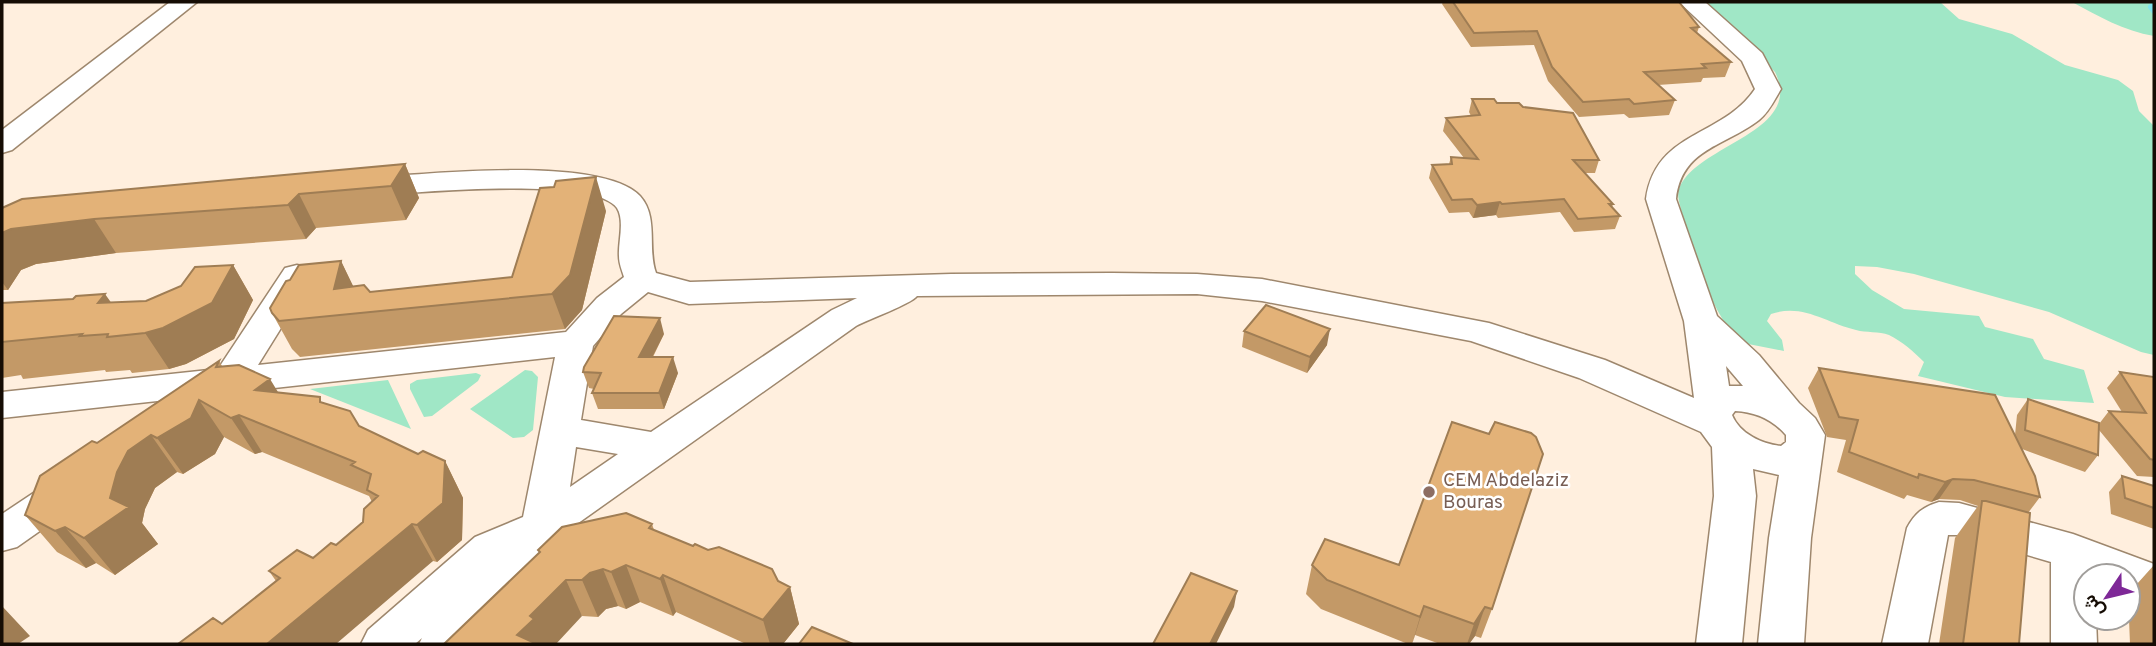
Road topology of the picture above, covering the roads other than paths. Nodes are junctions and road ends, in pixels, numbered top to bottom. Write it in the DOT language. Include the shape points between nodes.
graph roads {
  1 [pos="185,2"];
  2 [pos="1690,2"];
  3 [pos="2,144"];
  4 [pos="341,188"];
  5 [pos="300,269"];
  6 [pos="642,280"];
  7 [pos="951,284"];
  8 [pos="1701,321"];
  9 [pos="576,343"];
  10 [pos="230,380"];
  11 [pos="2,405"];
  12 [pos="173,419"];
  13 [pos="1719,425"];
  14 [pos="558,430"];
  15 [pos="1794,431"];
  16 [pos="657,447"];
  17 [pos="93,473"];
  18 [pos="541,527"];
  19 [pos="2,535"];
  20 [pos="2073,551"];
  21 [pos="2154,582"];
  22 [pos="384,644"];
  23 [pos="442,644"];
  24 [pos="1719,644"];
  25 [pos="1781,644"];
  26 [pos="1905,644"];
  27 [pos="2074,644"];
  1 -- 3 [label="street"];
  2 -- 8 [label="street" via="1753,58 1768,89 1752,111 1680,155 1664,175 1661,199"];
  4 -- 6 [label="street" via="493,179 608,188 628,200 636,222 634,257"];
  5 -- 10 [label="street"];
  6 -- 7 [label="street" via="689,293"];
  6 -- 9 [label="street" via="609,306"];
  7 -- 13 [label="street" via="1197,284 1262,290 1477,331 1592,369"];
  7 -- 16 [label="street" via="876,302 844,318"];
  8 -- 13 [label="street"];
  8 -- 15 [label="street" via="1746,364"];
  9 -- 10 [label="street"];
  9 -- 14 [label="street"];
  10 -- 11 [label="street"];
  10 -- 12 [label="street"];
  13 -- 15 [label="street" via="1722,401 1735,398 1769,404"];
  13 -- 15 [label="street" via="1764,458 1794,456"];
  13 -- 24 [label="street" via="1734,508"];
  14 -- 16 [label="street"];
  14 -- 18 [label="street"];
  15 -- 25 [label="street"];
  16 -- 18 [label="street"];
  17 -- 19 [label="street"];
  18 -- 22 [label="street" via="491,549"];
  18 -- 23 [label="street" via="529,563"];
  20 -- 21 [label="street"];
  20 -- 26 [label="street" via="1959,519 1938,518 1928,528"];
  20 -- 27 [label="street"];
}
